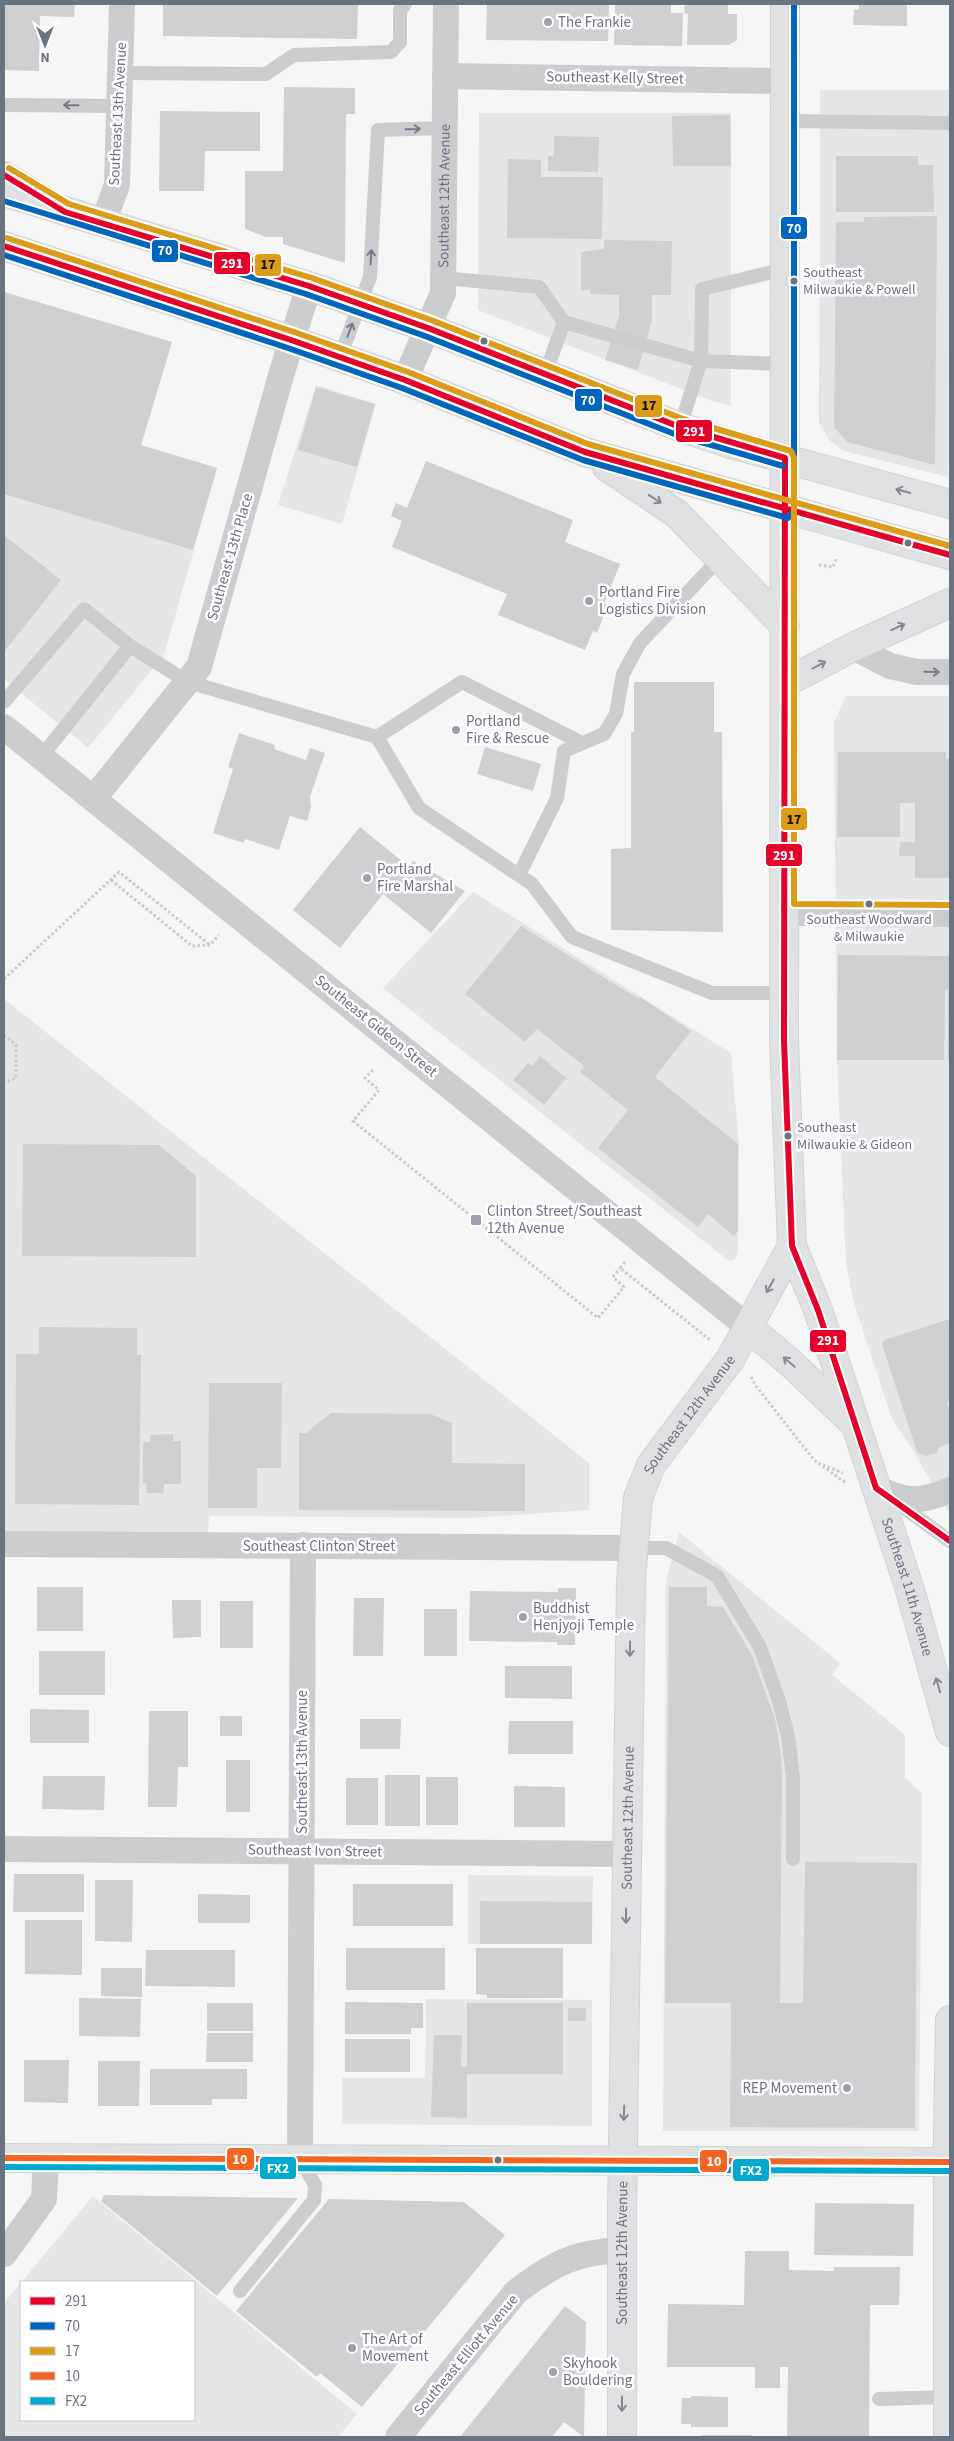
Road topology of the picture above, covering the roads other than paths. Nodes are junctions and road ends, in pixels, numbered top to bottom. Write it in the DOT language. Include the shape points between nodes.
graph roads {
  1 [pos="122,4"];
  2 [pos="404,4"];
  3 [pos="446,4"];
  4 [pos="785,4"];
  5 [pos="121,73"];
  6 [pos="445,76"];
  7 [pos="786,80"];
  8 [pos="4,104"];
  9 [pos="120,106"];
  10 [pos="786,120"];
  11 [pos="950,123"];
  12 [pos="444,128"];
  13 [pos="4,175"];
  14 [pos="4,192"];
  15 [pos="65,212"];
  16 [pos="103,223"];
  17 [pos="4,246"];
  18 [pos="785,269"];
  19 [pos="443,278"];
  20 [pos="309,286"];
  21 [pos="360,304"];
  22 [pos="564,322"];
  23 [pos="428,328"];
  24 [pos="291,340"];
  25 [pos="340,357"];
  26 [pos="701,361"];
  27 [pos="785,364"];
  28 [pos="545,374"];
  29 [pos="404,380"];
  30 [pos="680,427"];
  31 [pos="585,452"];
  32 [pos="785,458"];
  33 [pos="950,504"];
  34 [pos="785,510"];
  35 [pos="950,555"];
  36 [pos="720,558"];
  37 [pos="950,603"];
  38 [pos="785,626"];
  39 [pos="130,646"];
  40 [pos="853,647"];
  41 [pos="950,672"];
  42 [pos="188,682"];
  43 [pos="785,683"];
  44 [pos="4,702"];
  45 [pos="4,727"];
  46 [pos="377,736"];
  47 [pos="582,743"];
  48 [pos="41,756"];
  49 [pos="94,798"];
  50 [pos="519,875"];
  51 [pos="785,913"];
  52 [pos="950,914"];
  53 [pos="784,993"];
  54 [pos="792,1246"];
  55 [pos="748,1327"];
  56 [pos="856,1425"];
  57 [pos="876,1488"];
  58 [pos="950,1490"];
  59 [pos="950,1541"];
  60 [pos="4,1544"];
  61 [pos="303,1545"];
  62 [pos="634,1548"];
  63 [pos="950,1732"];
  64 [pos="4,1849"];
  65 [pos="302,1851"];
  66 [pos="626,1854"];
  67 [pos="793,1859"];
  68 [pos="950,2020"];
  69 [pos="4,2158"];
  70 [pos="46,2158"];
  71 [pos="300,2159"];
  72 [pos="623,2161"];
  73 [pos="949,2162"];
  74 [pos="623,2250"];
  75 [pos="4,2254"];
  76 [pos="240,2292"];
  77 [pos="948,2398"];
  78 [pos="879,2399"];
  79 [pos="398,2437"];
  80 [pos="622,2437"];
  81 [pos="948,2437"];
  1 -- 5 [label="street, Southeast 13th Avenue"];
  2 -- 5 [label="lane" via="400,10 400,42 391,52 294,55 266,74"];
  3 -- 6 [label="street, Southeast 12th Avenue"];
  4 -- 7 [label="main road"];
  5 -- 9 [label="street, Southeast 13th Avenue"];
  6 -- 7 [label="street, Southeast Kelly Street"];
  6 -- 12 [label="street, Southeast 12th Avenue"];
  7 -- 10 [label="main road"];
  9 -- 8 [label="lane, one-way"];
  9 -- 16 [label="street, Southeast 13th Avenue" via="117,185"];
  10 -- 11 [label="lane"];
  10 -- 18 [label="main road"];
  12 -- 19 [label="street, Southeast 12th Avenue"];
  21 -- 12 [label="lane, one-way" via="370,278 378,130"];
  13 -- 15 [label="street"];
  14 -- 15 [label="main road"];
  15 -- 16 [label="main road"];
  16 -- 20 [label="main road"];
  17 -- 24 [label="main road"];
  18 -- 26 [label="lane" via="702,289"];
  18 -- 27 [label="main road"];
  19 -- 22 [label="lane" via="538,287"];
  19 -- 23 [label="street, Southeast 12th Avenue" via="443,292"];
  20 -- 21 [label="main road"];
  20 -- 24 [label="street, Southeast 13th Place"];
  21 -- 23 [label="main road"];
  25 -- 21 [label="lane, one-way"];
  22 -- 26 [label="lane"];
  22 -- 28 [label="lane"];
  23 -- 28 [label="main road"];
  23 -- 29 [label="street, Southeast 12th Avenue"];
  24 -- 25 [label="main road"];
  24 -- 42 [label="street, Southeast 13th Place" via="203,653"];
  25 -- 29 [label="main road"];
  26 -- 27 [label="lane"];
  26 -- 30 [label="lane"];
  27 -- 32 [label="main road"];
  28 -- 30 [label="main road"];
  29 -- 31 [label="main road"];
  30 -- 32 [label="main road"];
  31 -- 34 [label="main road"];
  31 -- 36 [label="main road, one-way" via="677,514"];
  33 -- 32 [label="main road, one-way"];
  32 -- 34 [label="main road"];
  34 -- 35 [label="main road"];
  34 -- 38 [label="main road"];
  36 -- 38 [label="main road"];
  36 -- 47 [label="lane" via="640,643 623,674 616,714 604,734"];
  40 -- 37 [label="main road, one-way"];
  38 -- 43 [label="main road"];
  39 -- 42 [label="lane"];
  39 -- 44 [label="lane" via="84,609"];
  39 -- 48 [label="lane"];
  40 -- 41 [label="street, one-way" via="890,666 917,672"];
  43 -- 40 [label="main road, one-way"];
  42 -- 46 [label="lane"];
  42 -- 49 [label="street, Southeast 13th Place"];
  43 -- 51 [label="main road"];
  45 -- 48 [label="street, Southeast Gideon Street"];
  46 -- 47 [label="lane" via="462,682"];
  46 -- 50 [label="lane" via="419,808"];
  47 -- 50 [label="lane" via="564,751 557,798"];
  48 -- 49 [label="street, Southeast Gideon Street"];
  49 -- 55 [label="street, Southeast Gideon Street"];
  50 -- 53 [label="lane" via="532,884 572,937 712,993"];
  51 -- 52 [label="street"];
  51 -- 53 [label="main road"];
  53 -- 54 [label="main road"];
  54 -- 55 [label="main road, Southeast 12th Avenue, one-way"];
  54 -- 56 [label="main road, Southeast 11th Avenue" via="818,1310"];
  56 -- 55 [label="main road, one-way"];
  55 -- 62 [label="main road, Southeast 12th Avenue" via="731,1358 650,1465 638,1498"];
  56 -- 57 [label="main road, Southeast 11th Avenue"];
  57 -- 58 [label="street" via="898,1498 916,1500"];
  57 -- 59 [label="lane"];
  63 -- 57 [label="main road, Southeast 11th Avenue, one-way" via="910,1590"];
  60 -- 61 [label="street, Southeast Clinton Street"];
  61 -- 62 [label="street, Southeast Clinton Street"];
  61 -- 65 [label="street, Southeast 13th Avenue"];
  62 -- 66 [label="main road, Southeast 12th Avenue, one-way"];
  62 -- 67 [label="lane" via="666,1548 717,1576 760,1647 780,1701 788,1736 793,1777"];
  64 -- 65 [label="street, Southeast Ivon Street"];
  65 -- 66 [label="street, Southeast Ivon Street"];
  65 -- 71 [label="street, Southeast 13th Avenue"];
  66 -- 72 [label="main road, Southeast 12th Avenue, one-way"];
  68 -- 73 [label="main road"];
  69 -- 70 [label="main road"];
  70 -- 71 [label="main road"];
  70 -- 75 [label="street" via="44,2199"];
  71 -- 72 [label="main road"];
  71 -- 76 [label="lane" via="315,2185 314,2200"];
  72 -- 73 [label="main road"];
  72 -- 74 [label="main road, Southeast 12th Avenue"];
  73 -- 77 [label="main road"];
  74 -- 79 [label="street, Southeast Elliott Avenue" via="594,2251 559,2263 516,2292"];
  74 -- 80 [label="main road, Southeast 12th Avenue, one-way"];
  77 -- 78 [label="lane"];
  77 -- 81 [label="main road"];
}
